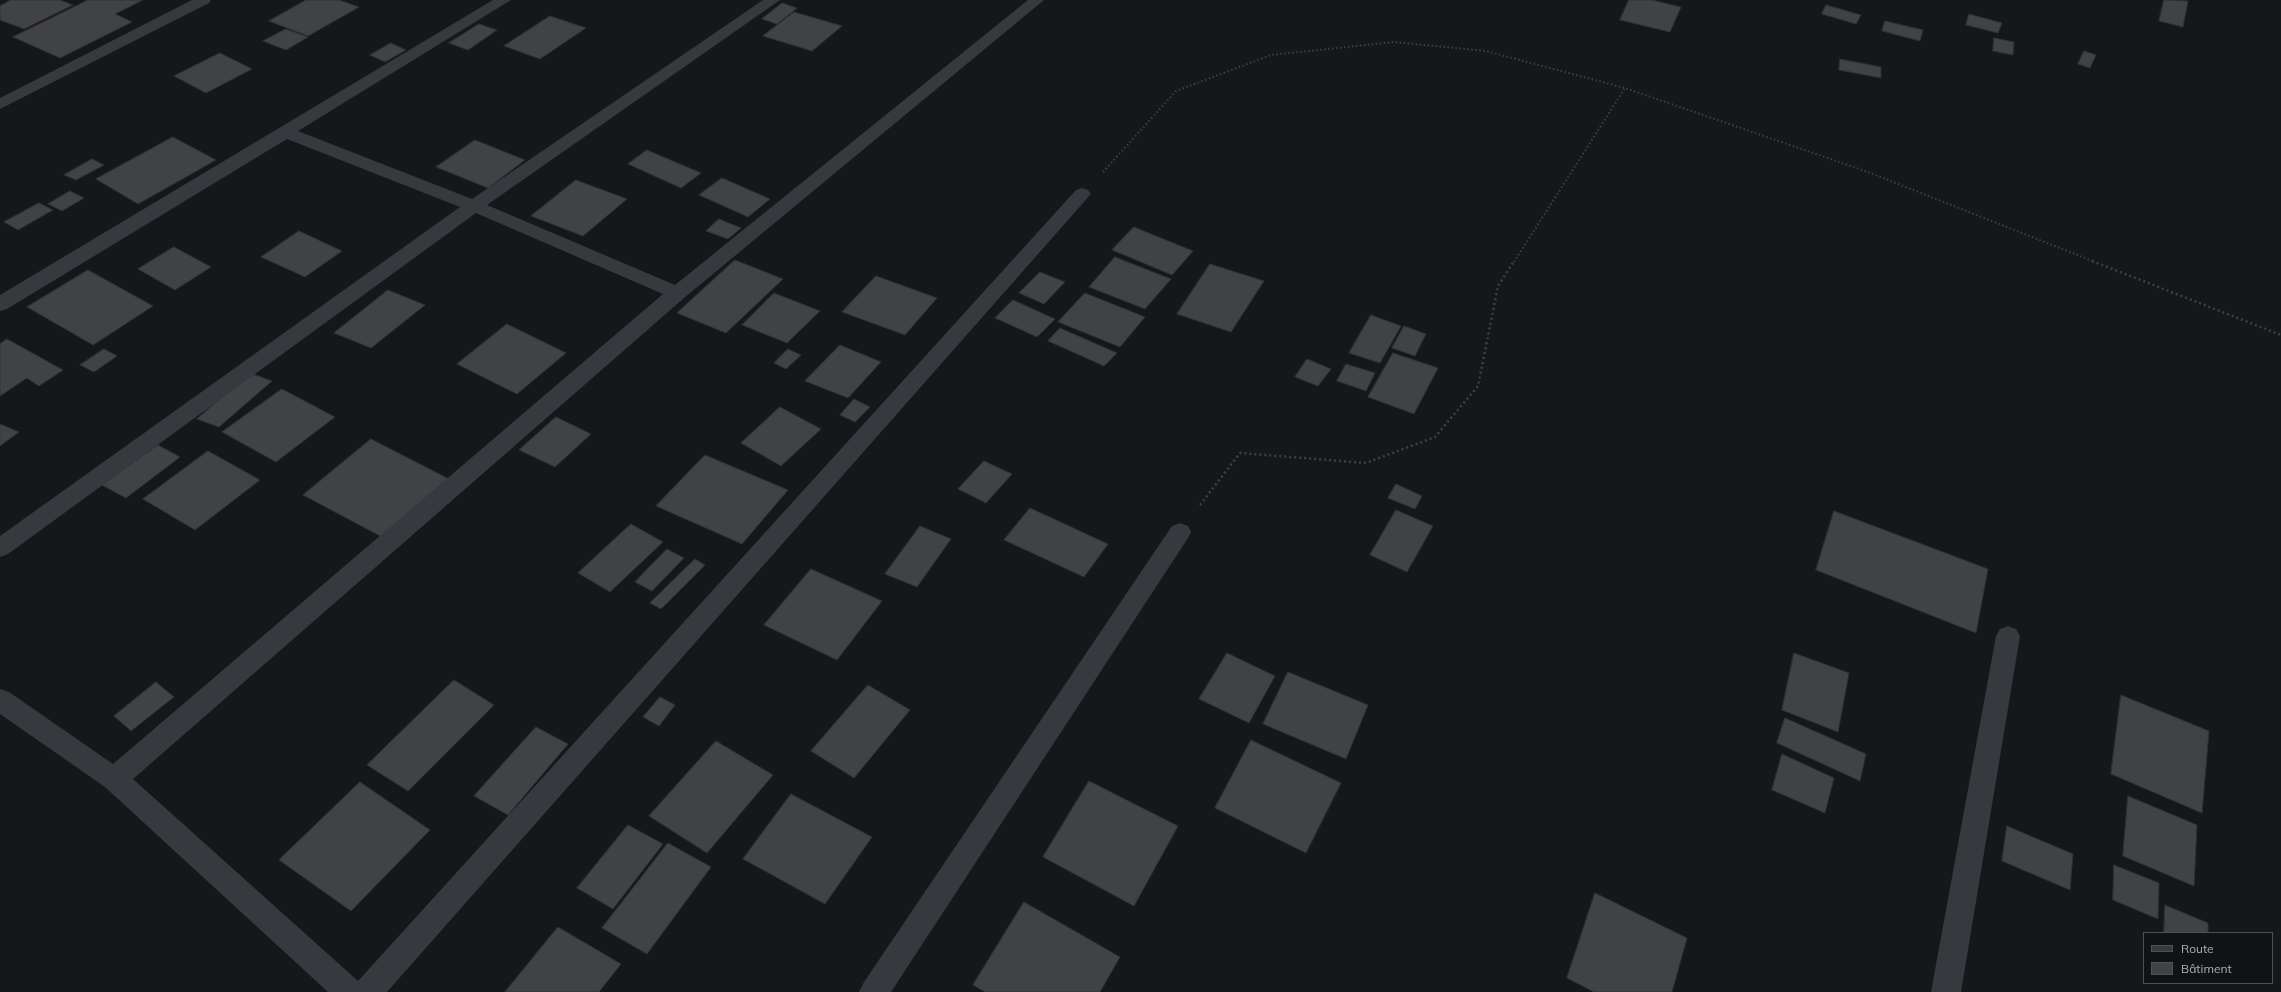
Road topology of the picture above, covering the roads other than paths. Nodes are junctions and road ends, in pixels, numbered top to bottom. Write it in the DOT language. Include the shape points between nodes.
graph roads {
  1 [pos="204,0"];
  2 [pos="504,0"];
  3 [pos="773,0"];
  4 [pos="1037,0"];
  5 [pos="0,104"];
  6 [pos="285,132"];
  7 [pos="1082,194"];
  8 [pos="474,206"];
  9 [pos="677,293"];
  10 [pos="0,304"];
  11 [pos="1180,532"];
  12 [pos="0,548"];
  13 [pos="2008,636"];
  14 [pos="0,700"];
  15 [pos="114,779"];
  16 [pos="348,992"];
  17 [pos="368,992"];
  18 [pos="874,992"];
  19 [pos="1946,992"];
  1 -- 5 [label="street"];
  2 -- 6 [label="street"];
  3 -- 8 [label="street"];
  4 -- 9 [label="street"];
  6 -- 8 [label="street"];
  6 -- 10 [label="street"];
  7 -- 17 [label="street"];
  8 -- 9 [label="street"];
  8 -- 12 [label="street"];
  9 -- 15 [label="street"];
  11 -- 18 [label="street"];
  13 -- 19 [label="street"];
  14 -- 15 [label="street"];
  15 -- 16 [label="street"];
}
